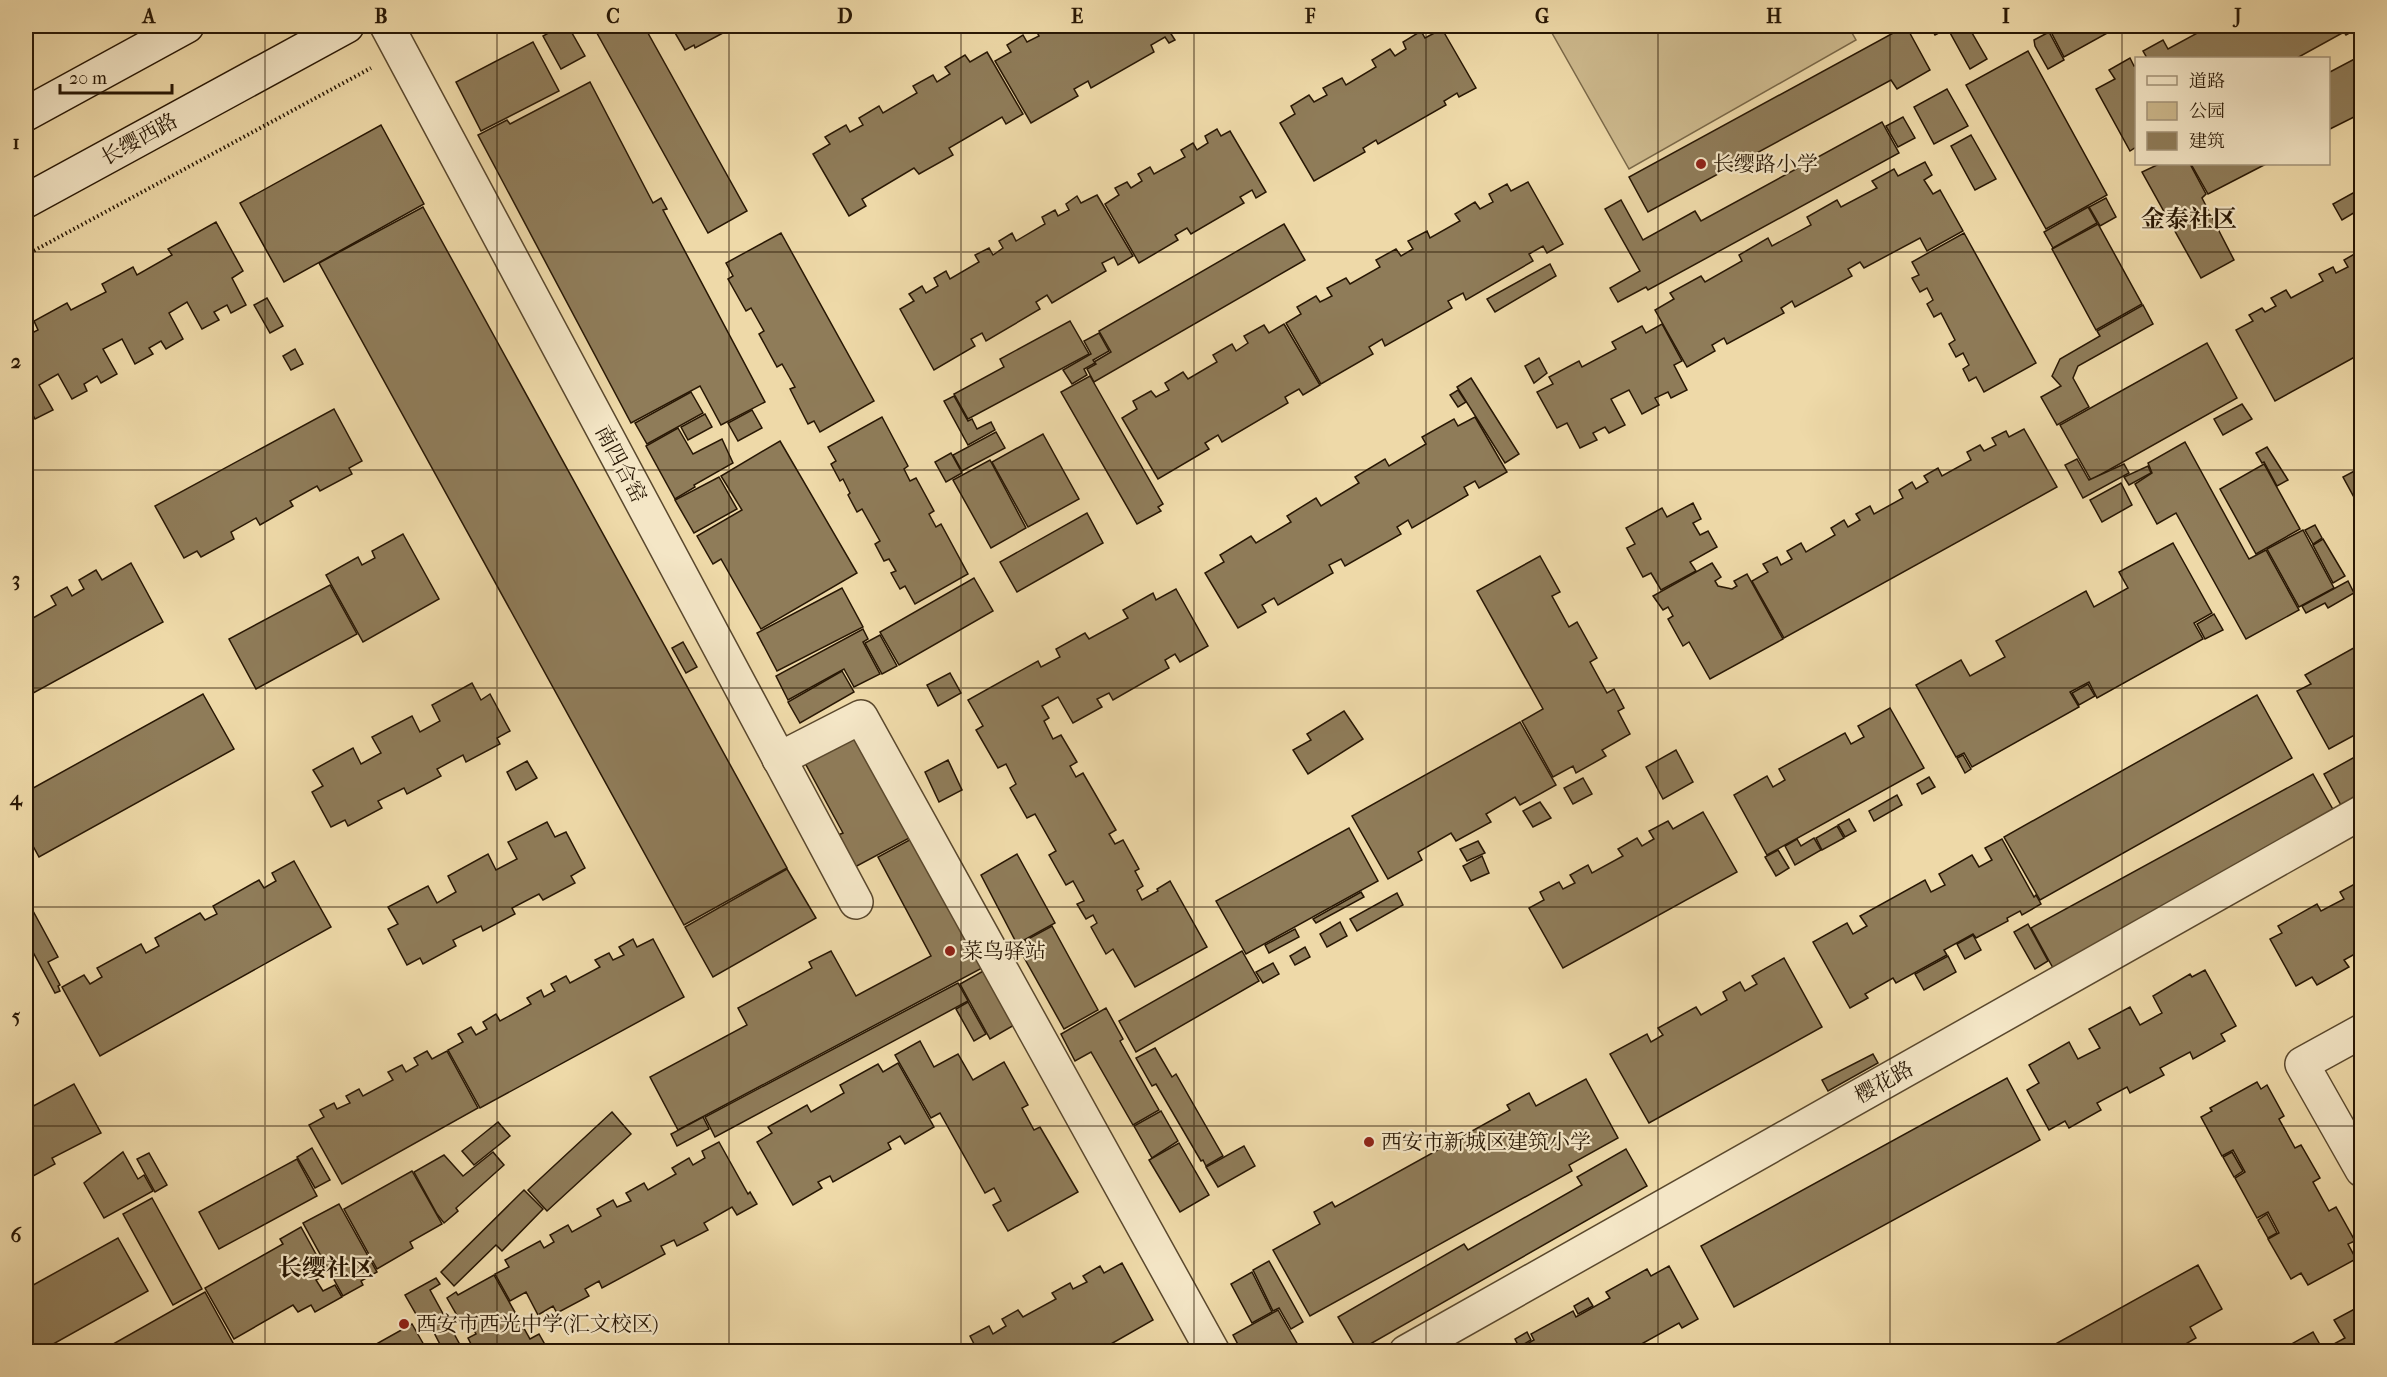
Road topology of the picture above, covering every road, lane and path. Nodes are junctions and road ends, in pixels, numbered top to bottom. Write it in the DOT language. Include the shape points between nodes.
graph roads {
  1 [pos="187,26"];
  2 [pos="346,26"];
  3 [pos="394,39"];
  4 [pos="26,114"];
  5 [pos="26,201"];
  6 [pos="26,255"];
  7 [pos="779,759"];
  8 [pos="2361,812"];
  9 [pos="856,902"];
  10 [pos="2361,1030"];
  11 [pos="2361,1170"];
  12 [pos="1213,1352"];
  13 [pos="1406,1352"];
  1 -- 4 [label="street"];
  2 -- 5 [label="street, 长缨西路"];
  3 -- 6 [label="path"];
  3 -- 7 [label="street, 南四合窑"];
  7 -- 9 [label="street, 南四合窑"];
  7 -- 12 [label="street" via="861,717"];
  8 -- 13 [label="street, 樱花路"];
  10 -- 11 [label="street" via="2302,1064"];
}
